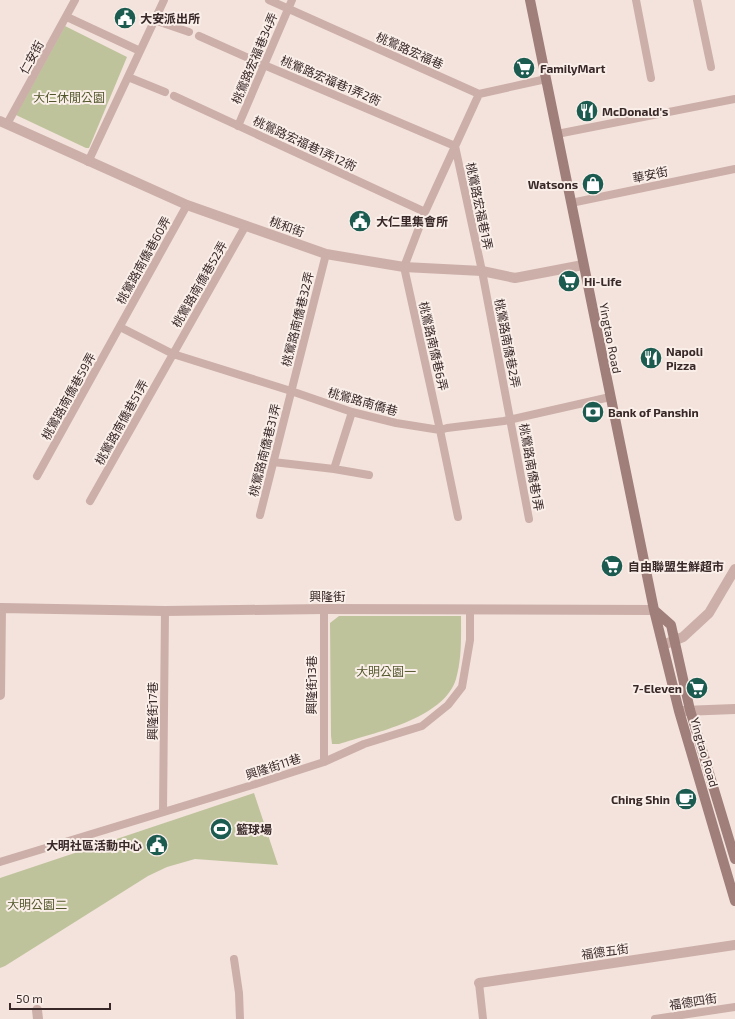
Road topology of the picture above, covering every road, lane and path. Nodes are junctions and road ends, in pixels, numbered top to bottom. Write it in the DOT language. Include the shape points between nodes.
graph roads {
  1 [pos="75,0"];
  2 [pos="164,0"];
  3 [pos="269,0"];
  4 [pos="292,0"];
  5 [pos="530,0"];
  6 [pos="636,0"];
  7 [pos="697,0"];
  8 [pos="288,9"];
  9 [pos="67,17"];
  10 [pos="154,20"];
  11 [pos="189,32"];
  12 [pos="199,36"];
  13 [pos="140,51"];
  14 [pos="264,65"];
  15 [pos="711,68"];
  16 [pos="128,77"];
  17 [pos="651,78"];
  18 [pos="546,79"];
  19 [pos="165,92"];
  20 [pos="479,94"];
  21 [pos="174,96"];
  22 [pos="735,99"];
  23 [pos="3,123"];
  24 [pos="238,126"];
  25 [pos="557,134"];
  26 [pos="455,146"];
  27 [pos="88,162"];
  28 [pos="735,168"];
  29 [pos="571,203"];
  30 [pos="187,205"];
  31 [pos="425,212"];
  32 [pos="246,225"];
  33 [pos="326,254"];
  34 [pos="583,265"];
  35 [pos="404,267"];
  36 [pos="482,271"];
  37 [pos="120,327"];
  38 [pos="173,354"];
  39 [pos="291,391"];
  40 [pos="610,397"];
  41 [pos="352,412"];
  42 [pos="511,419"];
  43 [pos="440,430"];
  44 [pos="273,462"];
  45 [pos="334,469"];
  46 [pos="370,475"];
  47 [pos="37,476"];
  48 [pos="90,501"];
  49 [pos="260,515"];
  50 [pos="458,516"];
  51 [pos="529,519"];
  52 [pos="735,569"];
  53 [pos="1,608"];
  54 [pos="324,609"];
  55 [pos="470,609"];
  56 [pos="654,610"];
  57 [pos="165,611"];
  58 [pos="675,641"];
  59 [pos="663,645"];
  60 [pos="0,696"];
  61 [pos="735,709"];
  62 [pos="690,710"];
  63 [pos="680,711"];
  64 [pos="324,762"];
  65 [pos="163,812"];
  66 [pos="735,859"];
  67 [pos="0,862"];
  68 [pos="735,901"];
  69 [pos="735,945"];
  70 [pos="234,959"];
  71 [pos="479,983"];
  72 [pos="735,1007"];
  73 [pos="240,1019"];
  74 [pos="483,1019"];
  75 [pos="655,1019"];
  1 -- 9 [label="lane, 仁安街"];
  2 -- 10 [label="lane"];
  3 -- 8 [label="lane, 桃鶯路宏福巷"];
  4 -- 8 [label="lane, 桃鶯路宏福巷34弄"];
  5 -- 18 [label="main road, Yingtao Road"];
  6 -- 17 [label="lane"];
  7 -- 15 [label="lane"];
  8 -- 14 [label="lane, 桃鶯路宏福巷34弄"];
  8 -- 20 [label="lane, 桃鶯路宏福巷"];
  9 -- 13 [label="lane"];
  9 -- 23 [label="lane, 仁安街"];
  10 -- 11 [label="lane"];
  10 -- 13 [label="lane"];
  12 -- 14 [label="lane, 桃鶯路宏福巷1弄2衖"];
  13 -- 16 [label="lane"];
  14 -- 24 [label="lane, 桃鶯路宏福巷34弄"];
  14 -- 26 [label="lane, 桃鶯路宏福巷1弄2衖"];
  16 -- 19 [label="lane"];
  16 -- 27 [label="lane"];
  18 -- 20 [label="lane"];
  18 -- 25 [label="main road, Yingtao Road"];
  20 -- 26 [label="lane, 桃鶯路宏福巷1弄"];
  21 -- 24 [label="lane, 桃鶯路宏福巷1弄12衖"];
  22 -- 25 [label="lane"];
  23 -- 27 [label="street, 桃和街"];
  24 -- 31 [label="lane, 桃鶯路宏福巷1弄12衖"];
  25 -- 29 [label="main road, Yingtao Road"];
  26 -- 31 [label="lane, 桃鶯路宏福巷1弄"];
  26 -- 36 [label="lane, 桃鶯路宏福巷1弄"];
  27 -- 30 [label="street, 桃和街"];
  28 -- 29 [label="lane, 華安街"];
  29 -- 34 [label="main road, Yingtao Road"];
  30 -- 32 [label="street, 桃和街"];
  30 -- 37 [label="lane, 桃鶯路南僑巷60弄"];
  31 -- 35 [label="lane, 桃鶯路宏福巷1弄"];
  32 -- 33 [label="street, 桃和街"];
  32 -- 38 [label="lane, 桃鶯路南僑巷52弄"];
  33 -- 35 [label="street, 桃和街"];
  33 -- 39 [label="lane, 桃鶯路南僑巷32弄"];
  34 -- 36 [label="street, 桃和街" via="515,278"];
  34 -- 40 [label="main road, Yingtao Road"];
  35 -- 36 [label="street, 桃和街"];
  35 -- 43 [label="lane, 桃鶯路南僑巷6弄"];
  36 -- 42 [label="lane, 桃鶯路南僑巷2弄"];
  37 -- 38 [label="lane, 桃鶯路南僑巷"];
  37 -- 47 [label="lane, 桃鶯路南僑巷59弄"];
  38 -- 39 [label="lane, 桃鶯路南僑巷"];
  38 -- 48 [label="lane, 桃鶯路南僑巷51弄"];
  39 -- 41 [label="lane, 桃鶯路南僑巷"];
  39 -- 44 [label="lane, 桃鶯路南僑巷31弄"];
  40 -- 42 [label="lane, 桃鶯路南僑巷"];
  40 -- 56 [label="main road, Yingtao Road"];
  41 -- 43 [label="lane, 桃鶯路南僑巷"];
  41 -- 45 [label="lane"];
  42 -- 43 [label="lane, 桃鶯路南僑巷"];
  42 -- 51 [label="lane, 桃鶯路南僑巷1弄"];
  43 -- 50 [label="lane, 桃鶯路南僑巷6弄"];
  44 -- 45 [label="lane"];
  44 -- 49 [label="lane, 桃鶯路南僑巷31弄"];
  45 -- 46 [label="lane"];
  52 -- 58 [label="street" via="709,613"];
  53 -- 57 [label="street, 興隆街"];
  53 -- 60 [label="street"];
  54 -- 55 [label="street, 興隆街"];
  54 -- 57 [label="street, 興隆街"];
  54 -- 64 [label="lane, 興隆街13巷"];
  55 -- 56 [label="street, 興隆街"];
  55 -- 64 [label="lane, 興隆街11巷" via="470,640 462,687 448,706 422,726 364,744"];
  56 -- 58 [label="main road, Yingtao Road" via="671,625"];
  56 -- 59 [label="main road, Yingtao Road"];
  57 -- 65 [label="lane, 興隆街17巷"];
  58 -- 59 [label="street"];
  58 -- 62 [label="main road, Yingtao Road"];
  59 -- 63 [label="main road, Yingtao Road"];
  61 -- 62 [label="street"];
  62 -- 63 [label="street"];
  62 -- 66 [label="main road, Yingtao Road"];
  63 -- 68 [label="main road, Yingtao Road"];
  64 -- 65 [label="lane, 興隆街11巷"];
  65 -- 67 [label="lane, 興隆街11巷"];
  69 -- 71 [label="street, 福德五街"];
  70 -- 73 [label="lane" via="240,993"];
  71 -- 74 [label="lane"];
  72 -- 75 [label="lane, 福德四街"];
}
